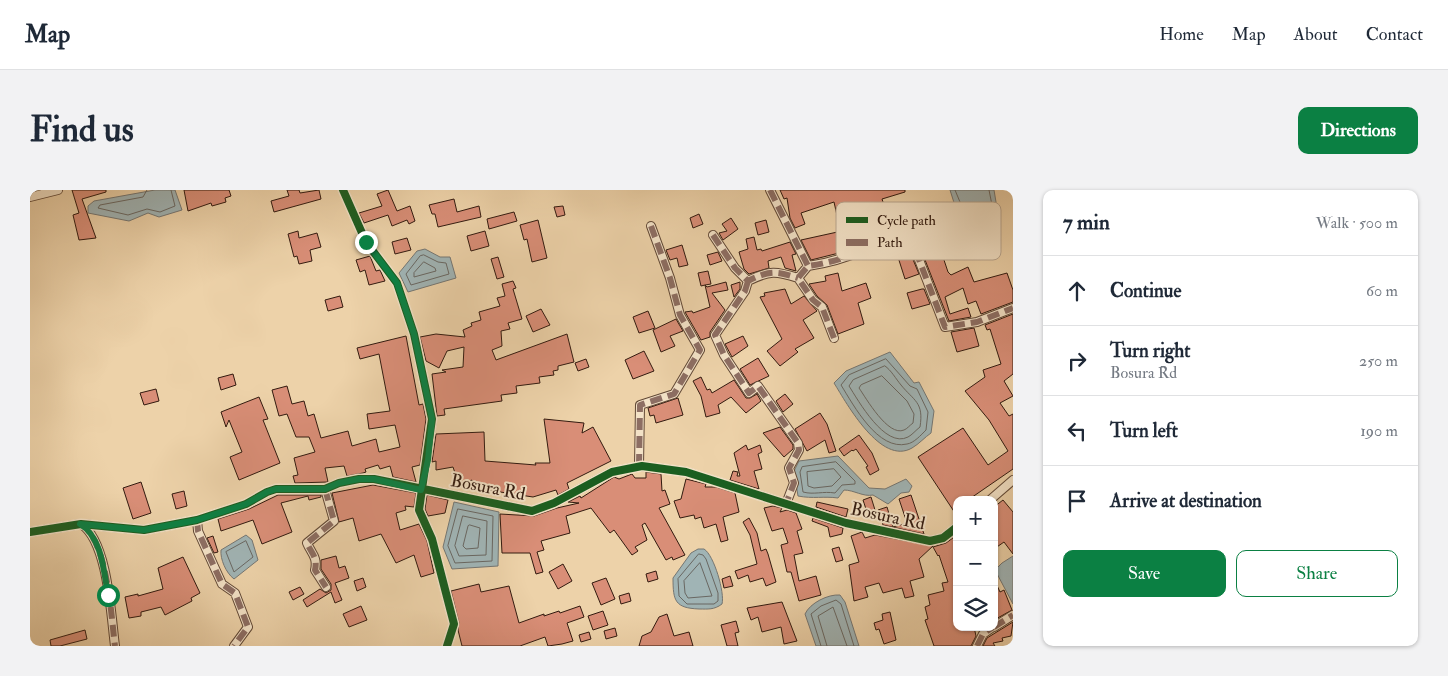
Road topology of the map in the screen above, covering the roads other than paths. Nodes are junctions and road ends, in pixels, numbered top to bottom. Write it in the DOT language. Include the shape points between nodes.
graph roads {
  1 [pos="58,190"];
  2 [pos="343,190"];
  3 [pos="770,190"];
  4 [pos="30,197"];
  5 [pos="650,226"];
  6 [pos="713,235"];
  7 [pos="839,260"];
  8 [pos="919,260"];
  9 [pos="808,266"];
  10 [pos="798,278"];
  11 [pos="748,281"];
  12 [pos="1013,308"];
  13 [pos="834,338"];
  14 [pos="639,466"];
  15 [pos="1013,480"];
  16 [pos="325,489"];
  17 [pos="421,490"];
  18 [pos="995,496"];
  19 [pos="786,504"];
  20 [pos="197,520"];
  21 [pos="80,524"];
  22 [pos="953,530"];
  23 [pos="30,532"];
  24 [pos="326,587"];
  25 [pos="1013,616"];
  26 [pos="998,625"];
  27 [pos="988,631"];
  28 [pos="116,646"];
  29 [pos="234,646"];
  30 [pos="447,646"];
  31 [pos="977,646"];
  1 -- 4 [label="street"];
  2 -- 17 [label="street" via="366,242 397,283 414,334 432,419"];
  3 -- 9 [label="street"];
  5 -- 14 [label="street" via="680,315 700,350 674,394 640,405"];
  6 -- 11 [label="street"];
  7 -- 9 [label="street"];
  8 -- 12 [label="street" via="945,326 977,322"];
  9 -- 10 [label="street"];
  10 -- 11 [label="street" via="776,272 764,273"];
  10 -- 13 [label="street" via="822,307"];
  11 -- 19 [label="street" via="745,291 715,334 724,355 749,393 758,386 798,443 799,450 789,468 794,483"];
  14 -- 17 [label="street, Bosura Rd" via="612,472 532,511"];
  14 -- 19 [label="street, Bosura Rd" via="686,472"];
  15 -- 18 [label="street"];
  16 -- 17 [label="street, Bosura Rd" via="339,483 374,479"];
  16 -- 20 [label="street, Bosura Rd" via="276,489 246,504"];
  16 -- 24 [label="street" via="334,520 308,543 317,563 315,570"];
  17 -- 30 [label="street" via="420,510 432,539 454,624"];
  19 -- 22 [label="street, Bosura Rd" via="846,523 930,541 943,538"];
  20 -- 21 [label="street, Bosura Rd" via="144,530"];
  20 -- 29 [label="street" via="198,531 222,584 235,593 248,627"];
  21 -- 23 [label="street, Bosura Rd"];
  21 -- 28 [label="street" via="87,528 103,566"];
  25 -- 26 [label="street"];
  27 -- 31 [label="street"];
}
